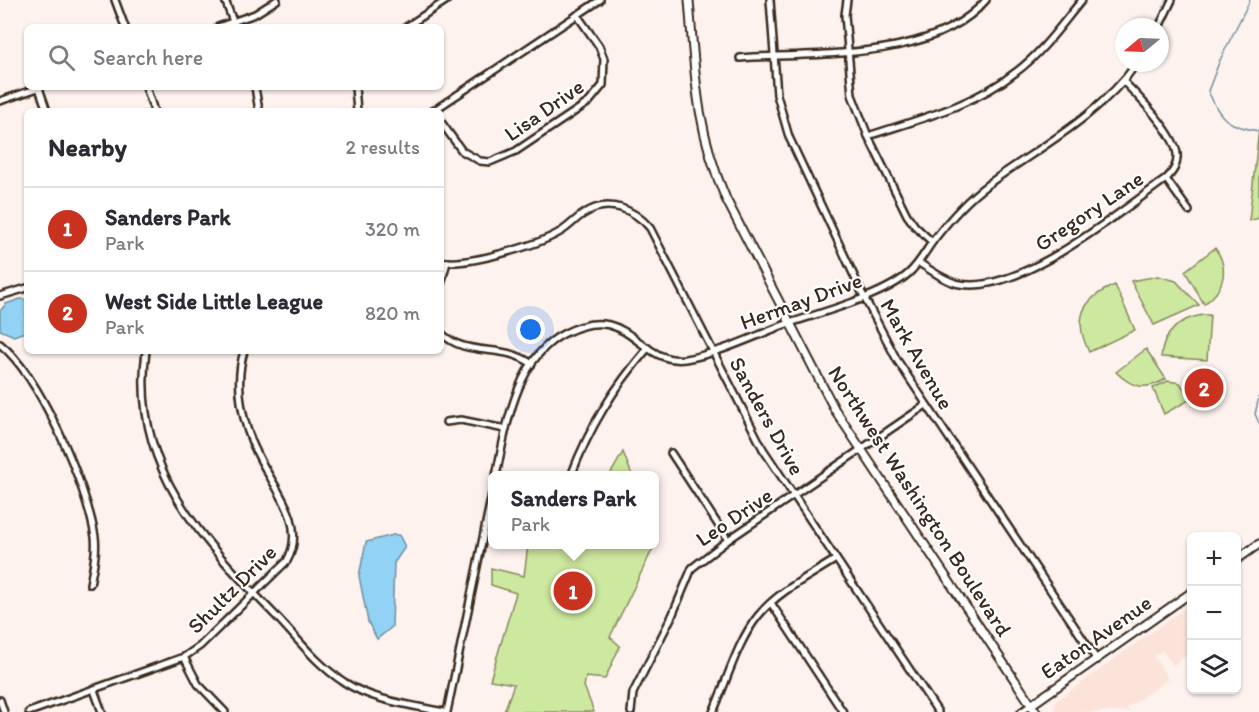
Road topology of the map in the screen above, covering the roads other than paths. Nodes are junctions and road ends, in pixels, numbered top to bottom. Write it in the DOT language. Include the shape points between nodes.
graph roads {
  1 [pos="115,0"];
  2 [pos="225,0"];
  3 [pos="277,0"];
  4 [pos="447,0"];
  5 [pos="600,0"];
  6 [pos="689,0"];
  7 [pos="770,0"];
  8 [pos="847,0"];
  9 [pos="987,0"];
  10 [pos="1082,0"];
  11 [pos="1173,0"];
  12 [pos="577,15"];
  13 [pos="1164,18"];
  14 [pos="123,24"];
  15 [pos="234,24"];
  16 [pos="236,24"];
  17 [pos="411,24"];
  18 [pos="848,51"];
  19 [pos="774,55"];
  20 [pos="740,58"];
  21 [pos="1131,72"];
  22 [pos="1124,82"];
  23 [pos="31,90"];
  24 [pos="41,90"];
  25 [pos="147,90"];
  26 [pos="256,90"];
  27 [pos="355,90"];
  28 [pos="0,101"];
  29 [pos="46,108"];
  30 [pos="153,108"];
  31 [pos="259,108"];
  32 [pos="357,108"];
  33 [pos="438,108"];
  34 [pos="444,126"];
  35 [pos="868,136"];
  36 [pos="1166,180"];
  37 [pos="1189,211"];
  38 [pos="932,242"];
  39 [pos="444,262"];
  40 [pos="919,263"];
  41 [pos="24,289"];
  42 [pos="0,296"];
  43 [pos="864,297"];
  44 [pos="791,323"];
  45 [pos="444,335"];
  46 [pos="0,344"];
  47 [pos="648,348"];
  48 [pos="712,351"];
  49 [pos="146,354"];
  50 [pos="244,354"];
  51 [pos="532,364"];
  52 [pos="926,405"];
  53 [pos="446,422"];
  54 [pos="506,429"];
  55 [pos="862,451"];
  56 [pos="671,453"];
  57 [pos="497,471"];
  58 [pos="573,471"];
  59 [pos="794,496"];
  60 [pos="488,513"];
  61 [pos="728,540"];
  62 [pos="1259,544"];
  63 [pos="1241,557"];
  64 [pos="836,559"];
  65 [pos="90,584"];
  66 [pos="255,594"];
  67 [pos="1187,595"];
  68 [pos="771,603"];
  69 [pos="184,657"];
  70 [pos="1096,660"];
  71 [pos="94,690"];
  72 [pos="0,700"];
  73 [pos="1031,705"];
  74 [pos="4,712"];
  75 [pos="29,712"];
  76 [pos="102,712"];
  77 [pos="225,712"];
  78 [pos="446,712"];
  79 [pos="631,712"];
  80 [pos="713,712"];
  81 [pos="843,712"];
  82 [pos="938,712"];
  83 [pos="1021,712"];
  84 [pos="1036,712"];
  1 -- 14 [label="street"];
  2 -- 15 [label="street"];
  3 -- 16 [label="street"];
  4 -- 17 [label="street"];
  5 -- 12 [label="street"];
  6 -- 44 [label="main road, Northwest Washington Boulevard" via="698,109 705,144 726,199"];
  7 -- 19 [label="street, Mark Avenue"];
  8 -- 18 [label="street"];
  9 -- 18 [label="street" via="943,32 893,46"];
  10 -- 35 [label="street" via="1037,53 996,86 949,109"];
  11 -- 13 [label="street"];
  12 -- 33 [label="street"];
  12 -- 34 [label="street, Lisa Drive" via="604,59 603,86 589,102 508,155 490,162 462,152"];
  18 -- 19 [label="street"];
  18 -- 35 [label="street" via="852,96"];
  19 -- 20 [label="street"];
  19 -- 43 [label="street, Mark Avenue" via="777,95 789,137"];
  21 -- 22 [label="street, Hermay Drive"];
  22 -- 36 [label="street, Gregory Lane" via="1142,99 1177,152 1175,170"];
  22 -- 38 [label="street, Hermay Drive" via="1077,122 968,200"];
  23 -- 28 [label="street"];
  24 -- 29 [label="street"];
  25 -- 30 [label="street"];
  26 -- 31 [label="street"];
  27 -- 32 [label="street"];
  35 -- 38 [label="street" via="907,215"];
  36 -- 37 [label="street"];
  36 -- 40 [label="street, Gregory Lane" via="1057,255 988,284 957,284"];
  38 -- 40 [label="street, Hermay Drive"];
  39 -- 48 [label="street, Sanders Drive" via="462,262 532,244 562,231 587,211 610,205 622,207 650,228"];
  40 -- 43 [label="street, Hermay Drive" via="908,275"];
  41 -- 42 [label="street"];
  43 -- 44 [label="street, Hermay Drive"];
  43 -- 52 [label="street, Mark Avenue"];
  44 -- 48 [label="street, Hermay Drive"];
  44 -- 55 [label="main road, Northwest Washington Boulevard" via="834,410"];
  45 -- 51 [label="street" via="455,344 507,351"];
  46 -- 65 [label="street" via="17,360 56,424 75,469 95,539"];
  47 -- 48 [label="street, Hermay Drive" via="675,359"];
  47 -- 51 [label="street, Hermay Drive" via="634,336 608,324 585,325 562,334"];
  47 -- 58 [label="street" via="601,410"];
  48 -- 59 [label="street, Sanders Drive" via="743,414"];
  49 -- 66 [label="street" via="146,415 163,472 186,516"];
  50 -- 66 [label="street, Shultz Drive" via="239,382 247,430 289,513 295,538 287,561"];
  51 -- 54 [label="street, Hermay Drive"];
  52 -- 55 [label="street, Leo Drive"];
  52 -- 70 [label="street, Mark Avenue"];
  53 -- 54 [label="street" via="475,422"];
  54 -- 57 [label="street, Hermay Drive"];
  55 -- 59 [label="street, Leo Drive"];
  55 -- 73 [label="main road, Northwest Washington Boulevard"];
  56 -- 61 [label="street"];
  59 -- 61 [label="street, Leo Drive"];
  59 -- 64 [label="street, Sanders Drive"];
  60 -- 78 [label="street"];
  61 -- 79 [label="street, Leo Drive" via="686,576 672,616 633,693"];
  62 -- 63 [label="main road"];
  64 -- 68 [label="street"];
  64 -- 82 [label="street, Sanders Drive"];
  66 -- 69 [label="street, Shultz Drive"];
  66 -- 78 [label="street" via="342,681 364,693"];
  67 -- 70 [label="main road, Eaton Avenue"];
  68 -- 80 [label="street" via="750,629"];
  68 -- 81 [label="street"];
  69 -- 71 [label="street, Shultz Drive"];
  69 -- 77 [label="street" via="198,684"];
  70 -- 73 [label="main road, Eaton Avenue"];
  71 -- 75 [label="street, Shultz Drive"];
  71 -- 76 [label="street"];
  72 -- 74 [label="street"];
  73 -- 83 [label="street, Eaton Avenue"];
  73 -- 84 [label="main road, Northwest Washington Boulevard"];
}
